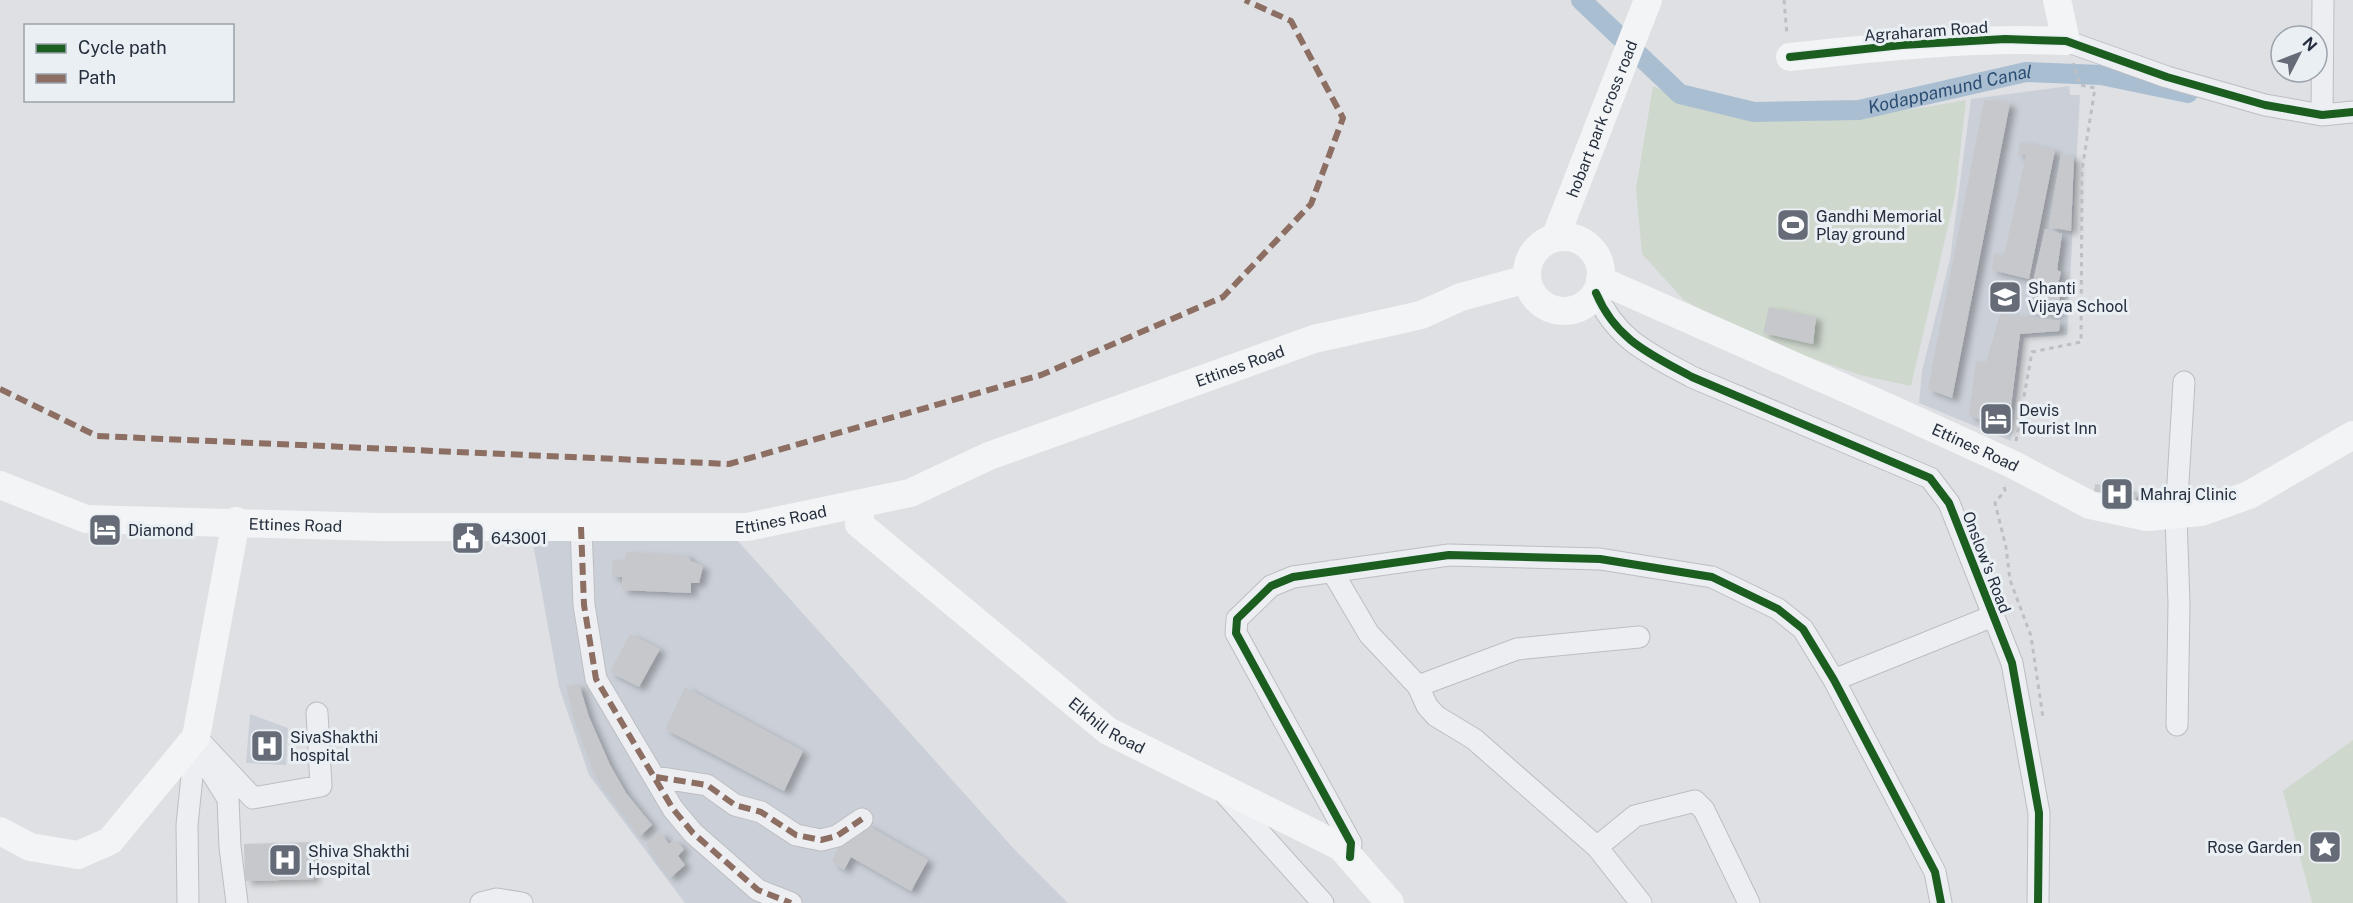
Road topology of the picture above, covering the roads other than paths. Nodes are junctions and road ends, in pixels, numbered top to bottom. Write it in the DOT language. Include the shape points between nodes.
graph roads {
  1 [pos="2057,0"];
  2 [pos="2323,0"];
  3 [pos="1644,9"];
  4 [pos="2066,41"];
  5 [pos="1790,57"];
  6 [pos="2353,111"];
  7 [pos="2322,115"];
  8 [pos="1556,238"];
  9 [pos="1527,279"];
  10 [pos="1598,287"];
  11 [pos="2184,382"];
  12 [pos="2353,435"];
  13 [pos="0,485"];
  14 [pos="861,505"];
  15 [pos="2176,516"];
  16 [pos="236,521"];
  17 [pos="582,527"];
  18 [pos="1332,571"];
  19 [pos="1994,616"];
  20 [pos="1639,637"];
  21 [pos="1834,680"];
  22 [pos="1418,686"];
  23 [pos="317,713"];
  24 [pos="2177,725"];
  25 [pos="195,741"];
  26 [pos="656,777"];
  27 [pos="1220,788"];
  28 [pos="862,819"];
  29 [pos="0,831"];
  30 [pos="1597,847"];
  31 [pos="1350,857"];
  32 [pos="188,903"];
  33 [pos="237,903"];
  34 [pos="481,903"];
  35 [pos="522,903"];
  36 [pos="791,903"];
  37 [pos="1323,903"];
  38 [pos="1390,903"];
  39 [pos="1641,903"];
  40 [pos="1749,903"];
  41 [pos="1941,903"];
  42 [pos="2038,903"];
  1 -- 4 [label="main road"];
  2 -- 7 [label="street"];
  3 -- 8 [label="main road, hobart park cross road"];
  4 -- 5 [label="main road, Agraharam Road" via="1993,39"];
  4 -- 7 [label="street" via="2265,105"];
  6 -- 7 [label="street"];
  8 -- 9 [label="main road" via="1536,248 1530,257"];
  8 -- 10 [label="main road" via="1579,240 1589,247 1600,268"];
  9 -- 10 [label="main road" via="1537,300 1557,311 1580,308"];
  9 -- 14 [label="main road, Ettines Road" via="1461,297 1420,315 1314,339 989,456 910,493"];
  10 -- 15 [label="main road, Ettines Road" via="2005,461 2090,505 2147,517"];
  10 -- 19 [label="street, Onslow's Road" via="1611,321 1625,338 1658,359 1930,478 1949,503"];
  11 -- 15 [label="street"];
  12 -- 15 [label="main road, Ettines Road" via="2248,495 2201,512"];
  13 -- 16 [label="main road, Ettines Road" via="86,519"];
  14 -- 17 [label="main road, Ettines Road" via="747,527"];
  14 -- 27 [label="main road, Elkhill Road" via="859,524 1108,731"];
  15 -- 24 [label="street"];
  16 -- 17 [label="main road, Ettines Road" via="378,527"];
  16 -- 25 [label="main road"];
  17 -- 26 [label="street" via="584,605 596,679"];
  18 -- 21 [label="street" via="1449,555 1600,559 1712,577 1778,609 1803,629"];
  18 -- 22 [label="street" via="1369,634"];
  18 -- 31 [label="street" via="1293,577 1271,586 1238,619 1236,633 1351,843"];
  19 -- 21 [label="street"];
  19 -- 42 [label="street, Onslow's Road" via="2012,663 2040,813"];
  20 -- 22 [label="street" via="1517,649"];
  21 -- 41 [label="street" via="1935,872"];
  22 -- 30 [label="street" via="1436,716 1474,739"];
  23 -- 25 [label="street" via="321,786 253,798"];
  25 -- 29 [label="main road" via="110,841 78,855 30,847"];
  25 -- 32 [label="street" via="187,825"];
  25 -- 33 [label="street" via="228,800"];
  26 -- 28 [label="street" via="707,785 735,805 761,812 796,835 821,840 837,836"];
  26 -- 36 [label="street" via="673,809 693,833 758,890"];
  27 -- 31 [label="main road, Elkhill Road" via="1341,847"];
  27 -- 37 [label="street"];
  30 -- 39 [label="street"];
  30 -- 40 [label="street" via="1635,816 1695,801 1704,810"];
  31 -- 38 [label="main road, Elkhill Road"];
  34 -- 35 [label="street" via="497,899"];
}
